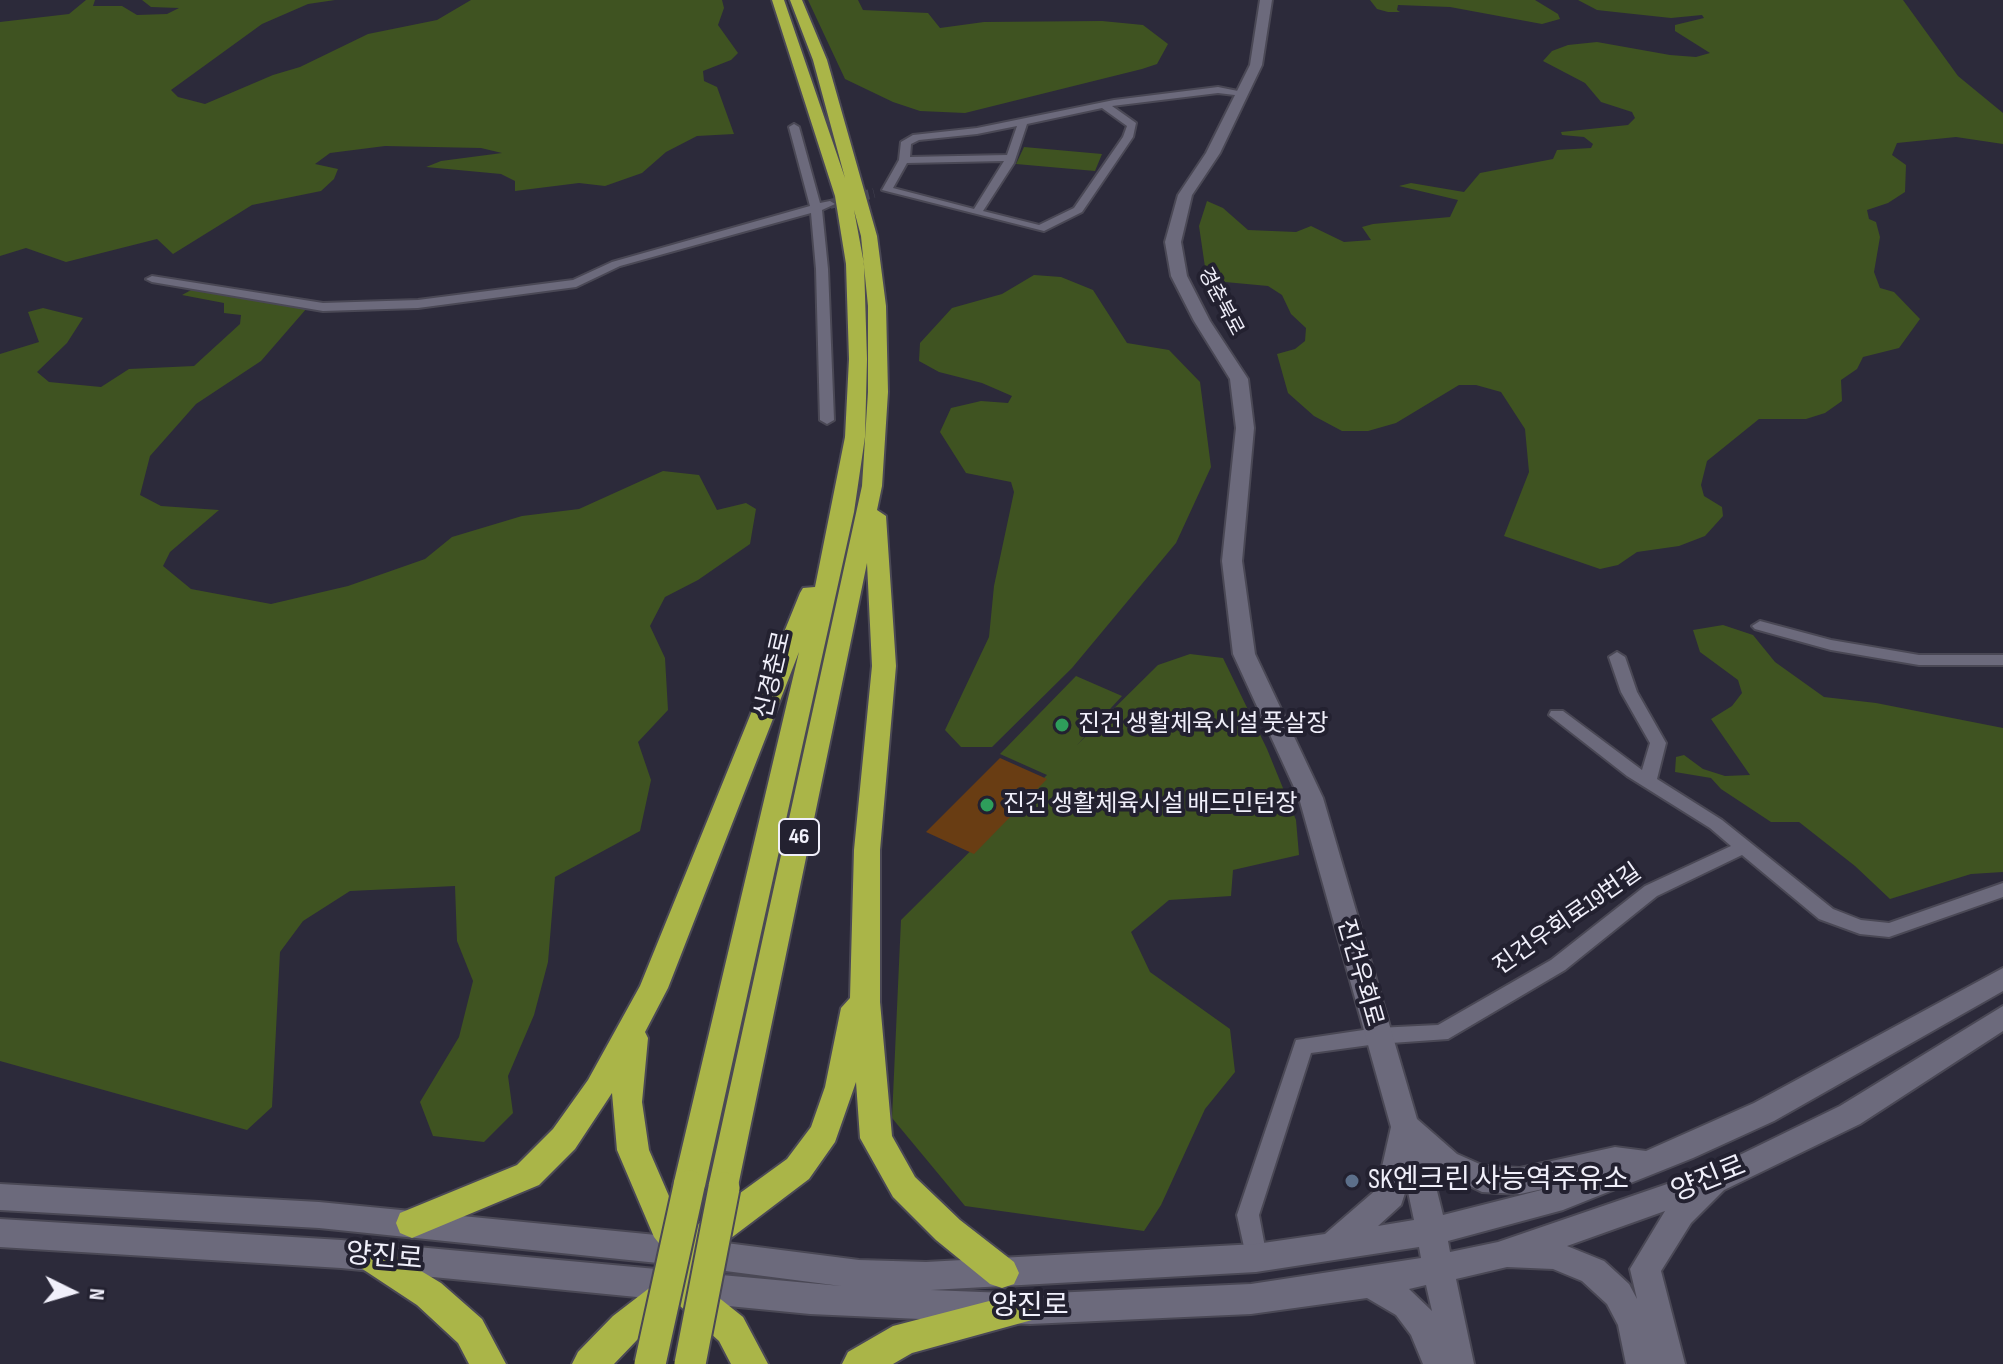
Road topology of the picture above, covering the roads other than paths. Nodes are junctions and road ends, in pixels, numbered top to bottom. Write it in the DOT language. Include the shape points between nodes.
graph roads {
  1 [pos="778,0"];
  2 [pos="796,0"];
  3 [pos="1266,0"];
  4 [pos="1243,93"];
  5 [pos="1103,105"];
  6 [pos="1023,122"];
  7 [pos="794,127"];
  8 [pos="1011,158"];
  9 [pos="904,160"];
  10 [pos="887,190"];
  11 [pos="874,193"];
  12 [pos="830,204"];
  13 [pos="816,208"];
  14 [pos="978,211"];
  15 [pos="152,279"];
  16 [pos="827,420"];
  17 [pos="872,486"];
  18 [pos="843,512"];
  19 [pos="1234,592"];
  20 [pos="1760,626"];
  21 [pos="1617,657"];
  22 [pos="2003,660"];
  23 [pos="1557,715"];
  24 [pos="1648,781"];
  25 [pos="1742,848"];
  26 [pos="2003,890"];
  27 [pos="865,942"];
  28 [pos="2003,978"];
  29 [pos="2003,1017"];
  30 [pos="634,1028"];
  31 [pos="1377,1036"];
  32 [pos="1404,1125"];
  33 [pos="1652,1162"];
  34 [pos="1720,1179"];
  35 [pos="0,1197"];
  36 [pos="412,1223"];
  37 [pos="1432,1231"];
  38 [pos="0,1233"];
  39 [pos="1333,1246"];
  40 [pos="1498,1256"];
  41 [pos="373,1257"];
  42 [pos="1256,1258"];
  43 [pos="1440,1268"];
  44 [pos="684,1269"];
  45 [pos="1002,1273"];
  46 [pos="1370,1283"];
  47 [pos="1020,1309"];
  48 [pos="488,1364"];
  49 [pos="590,1364"];
  50 [pos="650,1364"];
  51 [pos="690,1364"];
  52 [pos="750,1364"];
  53 [pos="860,1364"];
  54 [pos="1439,1364"];
  55 [pos="1458,1364"];
  56 [pos="1642,1364"];
  57 [pos="1669,1364"];
  1 -- 18 [label="highway, 신경춘로 / 46" via="843,196 855,264 855,437"];
  2 -- 17 [label="highway, 46" via="828,87 869,236 877,306"];
  3 -- 4 [label="main road, 경춘북로" via="1256,65"];
  4 -- 5 [label="street" via="1218,90"];
  4 -- 19 [label="main road, 경춘북로" via="1185,195 1173,242 1179,276 1239,379 1245,428 1232,561"];
  5 -- 6 [label="street"];
  5 -- 14 [label="street" via="1132,125 1078,210 1040,229"];
  6 -- 8 [label="street"];
  6 -- 9 [label="street" via="917,137 906,142"];
  7 -- 13 [label="street"];
  8 -- 9 [label="street"];
  8 -- 14 [label="street"];
  9 -- 10 [label="street"];
  10 -- 11 [label="street"];
  10 -- 14 [label="street"];
  12 -- 13 [label="street"];
  13 -- 15 [label="street" via="616,264 576,283 433,303 323,307"];
  13 -- 16 [label="street"];
  17 -- 27 [label="highway" via="884,666 867,850"];
  17 -- 51 [label="highway, 46, bridge"];
  18 -- 30 [label="highway"];
  18 -- 50 [label="highway, 신경춘로 / 46, bridge"];
  19 -- 31 [label="main road, 진건우회로" via="1244,654 1311,798"];
  20 -- 22 [label="street" via="1919,660"];
  21 -- 24 [label="street" via="1629,692 1658,743"];
  23 -- 24 [label="street"];
  24 -- 25 [label="street" via="1716,824"];
  25 -- 26 [label="street" via="1826,914 1860,927 1889,930"];
  25 -- 31 [label="street, 진건우회로19번길" via="1651,891 1558,965 1441,1033"];
  27 -- 44 [label="highway" via="840,1087 824,1133 798,1169"];
  27 -- 45 [label="highway" via="876,1138 904,1187"];
  28 -- 33 [label="main road, 양진로" via="1764,1112"];
  29 -- 34 [label="main road, 양진로" via="1850,1115"];
  30 -- 36 [label="highway" via="564,1139 528,1175"];
  30 -- 44 [label="highway" via="627,1102 633,1150"];
  31 -- 32 [label="main road, 진건우회로"];
  31 -- 42 [label="street, 진건우회로19번길" via="1303,1046 1248,1215"];
  32 -- 33 [label="main road" via="1447,1163 1482,1179 1520,1181 1615,1160"];
  32 -- 37 [label="main road, 진건우회로"];
  32 -- 39 [label="main road" via="1391,1196"];
  33 -- 37 [label="main road, 양진로" via="1552,1201"];
  34 -- 40 [label="main road, 양진로"];
  34 -- 57 [label="main road" via="1680,1214 1645,1269"];
  35 -- 36 [label="main road, 양진로"];
  36 -- 44 [label="main road, 양진로"];
  37 -- 39 [label="main road, 양진로"];
  37 -- 43 [label="main road, 진건우회로"];
  38 -- 41 [label="main road, 양진로"];
  39 -- 42 [label="main road, 양진로"];
  40 -- 43 [label="main road, 양진로"];
  40 -- 56 [label="main road" via="1554,1255 1593,1271 1618,1294 1633,1323"];
  41 -- 44 [label="main road, 양진로"];
  41 -- 48 [label="highway" via="429,1294 470,1331"];
  42 -- 45 [label="main road, 양진로"];
  43 -- 46 [label="main road, 양진로"];
  43 -- 55 [label="main road, 진건우회로"];
  44 -- 45 [label="main road, 양진로"];
  44 -- 47 [label="main road, 양진로" via="810,1299"];
  44 -- 49 [label="highway"];
  44 -- 52 [label="highway" via="731,1329"];
  46 -- 47 [label="main road, 양진로" via="1251,1299"];
  46 -- 54 [label="main road" via="1407,1305 1423,1325"];
  47 -- 53 [label="highway" via="905,1338"];
}
